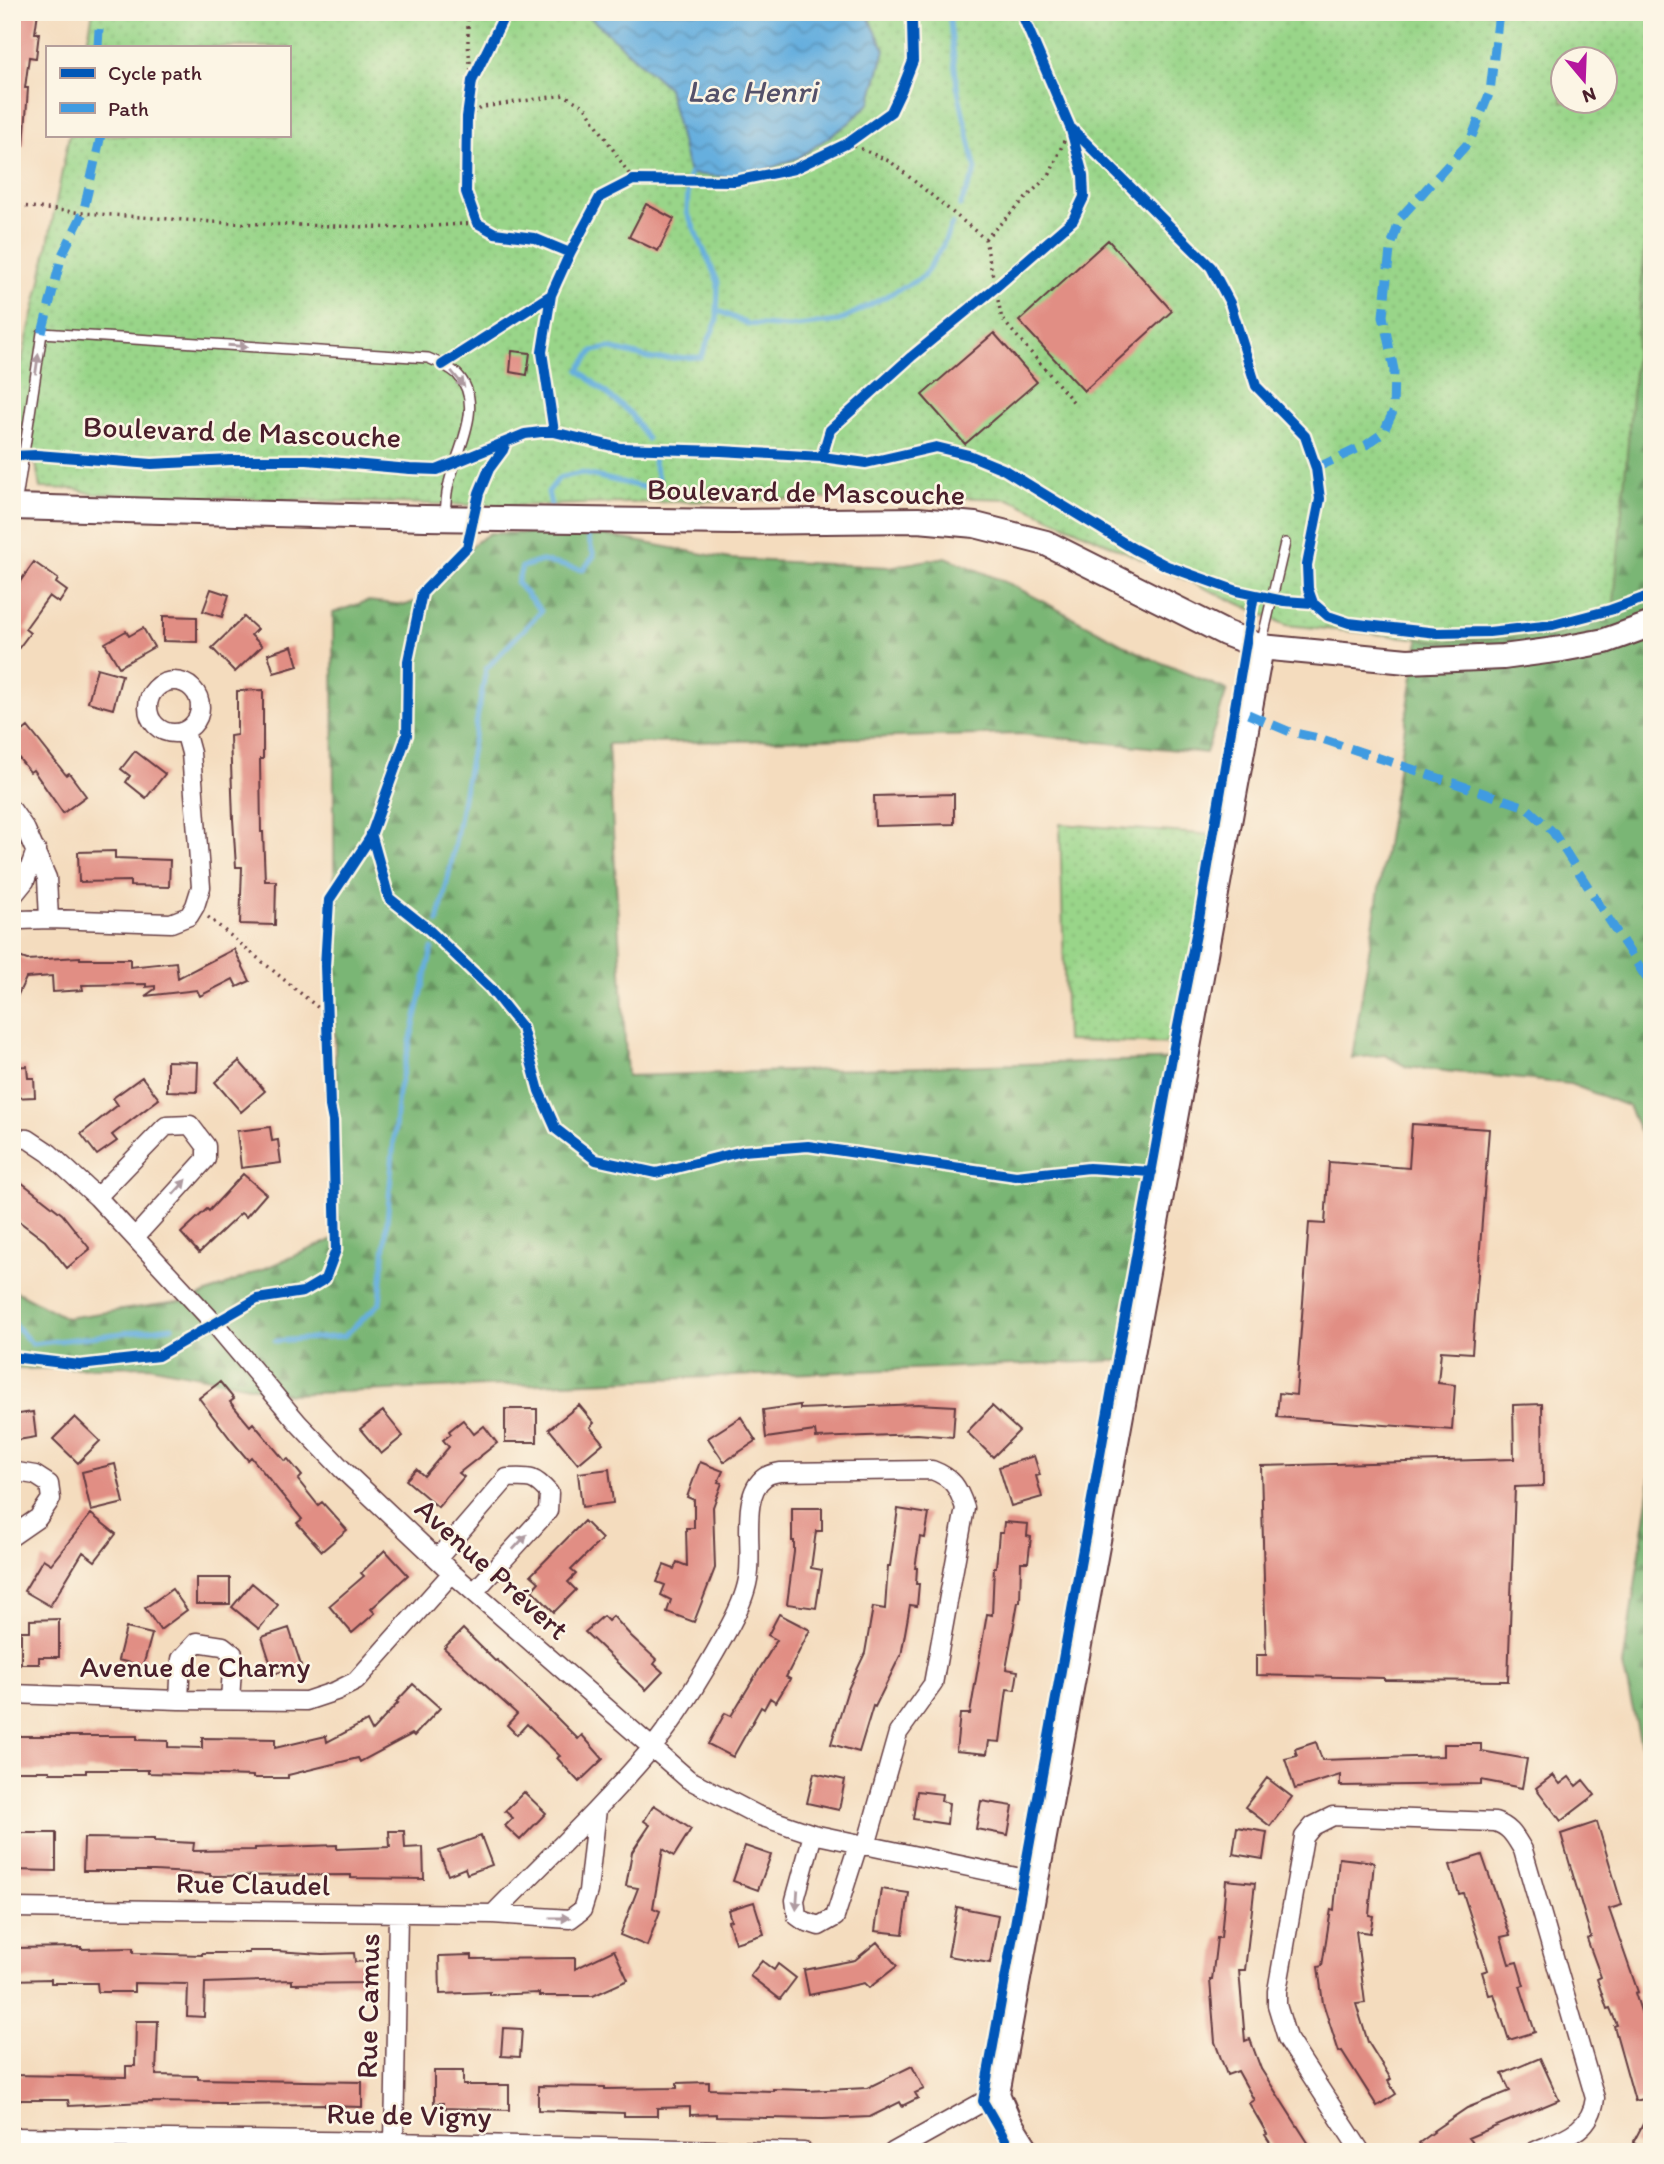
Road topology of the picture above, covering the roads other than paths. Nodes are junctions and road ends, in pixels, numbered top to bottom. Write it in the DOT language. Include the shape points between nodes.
graph roads {
  1 [pos="12,507"];
  2 [pos="444,518"];
  3 [pos="1285,542"];
  4 [pos="1652,624"];
  5 [pos="1261,647"];
  6 [pos="185,731"];
  7 [pos="12,810"];
  8 [pos="36,850"];
  9 [pos="12,897"];
  10 [pos="12,916"];
  11 [pos="49,919"];
  12 [pos="12,1138"];
  13 [pos="97,1197"];
  14 [pos="135,1237"];
  15 [pos="12,1477"];
  16 [pos="12,1536"];
  17 [pos="438,1559"];
  18 [pos="452,1573"];
  19 [pos="474,1592"];
  20 [pos="12,1694"];
  21 [pos="179,1700"];
  22 [pos="230,1700"];
  23 [pos="652,1748"];
  24 [pos="597,1809"];
  25 [pos="813,1834"];
  26 [pos="862,1846"];
  27 [pos="1035,1881"];
  28 [pos="12,1908"];
  29 [pos="398,1914"];
  30 [pos="493,1914"];
  31 [pos="997,2094"];
  32 [pos="12,2137"];
  33 [pos="394,2142"];
  34 [pos="615,2150"];
  35 [pos="804,2152"];
  36 [pos="893,2152"];
  37 [pos="1028,2152"];
  38 [pos="1361,2152"];
  39 [pos="1533,2152"];
  1 -- 2 [label="street, Boulevard de Mascouche"];
  1 -- 2 [label="lane, one-way" via="18,493 42,333 428,358 457,375 466,390 470,412"];
  2 -- 5 [label="street, Boulevard de Mascouche" via="905,519 975,525 1045,543"];
  3 -- 5 [label="lane"];
  4 -- 5 [label="street, Boulevard de Mascouche" via="1605,641 1503,657 1407,661"];
  5 -- 27 [label="street"];
  6 -- 11 [label="street" via="191,753 201,887 189,916 171,923"];
  7 -- 8 [label="street"];
  8 -- 9 [label="street" via="25,881"];
  8 -- 11 [label="street" via="47,878"];
  10 -- 11 [label="street"];
  12 -- 13 [label="street, Avenue Prévert" via="28,1139 49,1153"];
  13 -- 14 [label="street, Avenue Prévert"];
  14 -- 13 [label="street, one-way" via="206,1159 206,1146 190,1125 166,1126"];
  14 -- 17 [label="street, Avenue Prévert" via="324,1451"];
  15 -- 16 [label="street" via="17,1472 36,1475 49,1484 51,1499 38,1518"];
  17 -- 18 [label="street, Avenue Prévert"];
  19 -- 17 [label="street, one-way" via="548,1511 549,1493 540,1484 530,1476 508,1478"];
  18 -- 19 [label="street, Avenue Prévert"];
  18 -- 22 [label="street, Avenue de Charny" via="356,1681 306,1701"];
  19 -- 23 [label="street, Avenue Prévert"];
  20 -- 21 [label="street, Avenue de Charny"];
  21 -- 22 [label="street, Avenue de Charny"];
  21 -- 22 [label="street" via="181,1659 197,1642 223,1646 233,1654"];
  23 -- 24 [label="street"];
  23 -- 25 [label="street, Avenue Prévert" via="688,1779 757,1815"];
  23 -- 26 [label="street" via="727,1631 746,1589 750,1506 753,1490 765,1477 780,1472 932,1470 947,1476 960,1490 965,1508 933,1684 898,1733"];
  24 -- 30 [label="street"];
  30 -- 24 [label="street, Rue Claudel, one-way" via="570,1919 582,1910"];
  25 -- 26 [label="street, Avenue Prévert"];
  25 -- 26 [label="street, one-way" via="794,1900 797,1916 819,1926 835,1917"];
  26 -- 27 [label="street, Avenue Prévert"];
  27 -- 31 [label="street"];
  28 -- 29 [label="street, Rue Claudel"];
  29 -- 30 [label="street, Rue Claudel"];
  29 -- 33 [label="street, Rue Camus"];
  31 -- 36 [label="street"];
  31 -- 37 [label="street"];
  32 -- 33 [label="street, Rue de Vigny"];
  33 -- 34 [label="street, Rue de Vigny"];
  34 -- 35 [label="street, Rue de Vigny"];
  38 -- 39 [label="street" via="1287,2038 1277,2005 1304,1837 1313,1826 1333,1816 1495,1822 1511,1830 1523,1850 1595,2098 1587,2124"];
}
